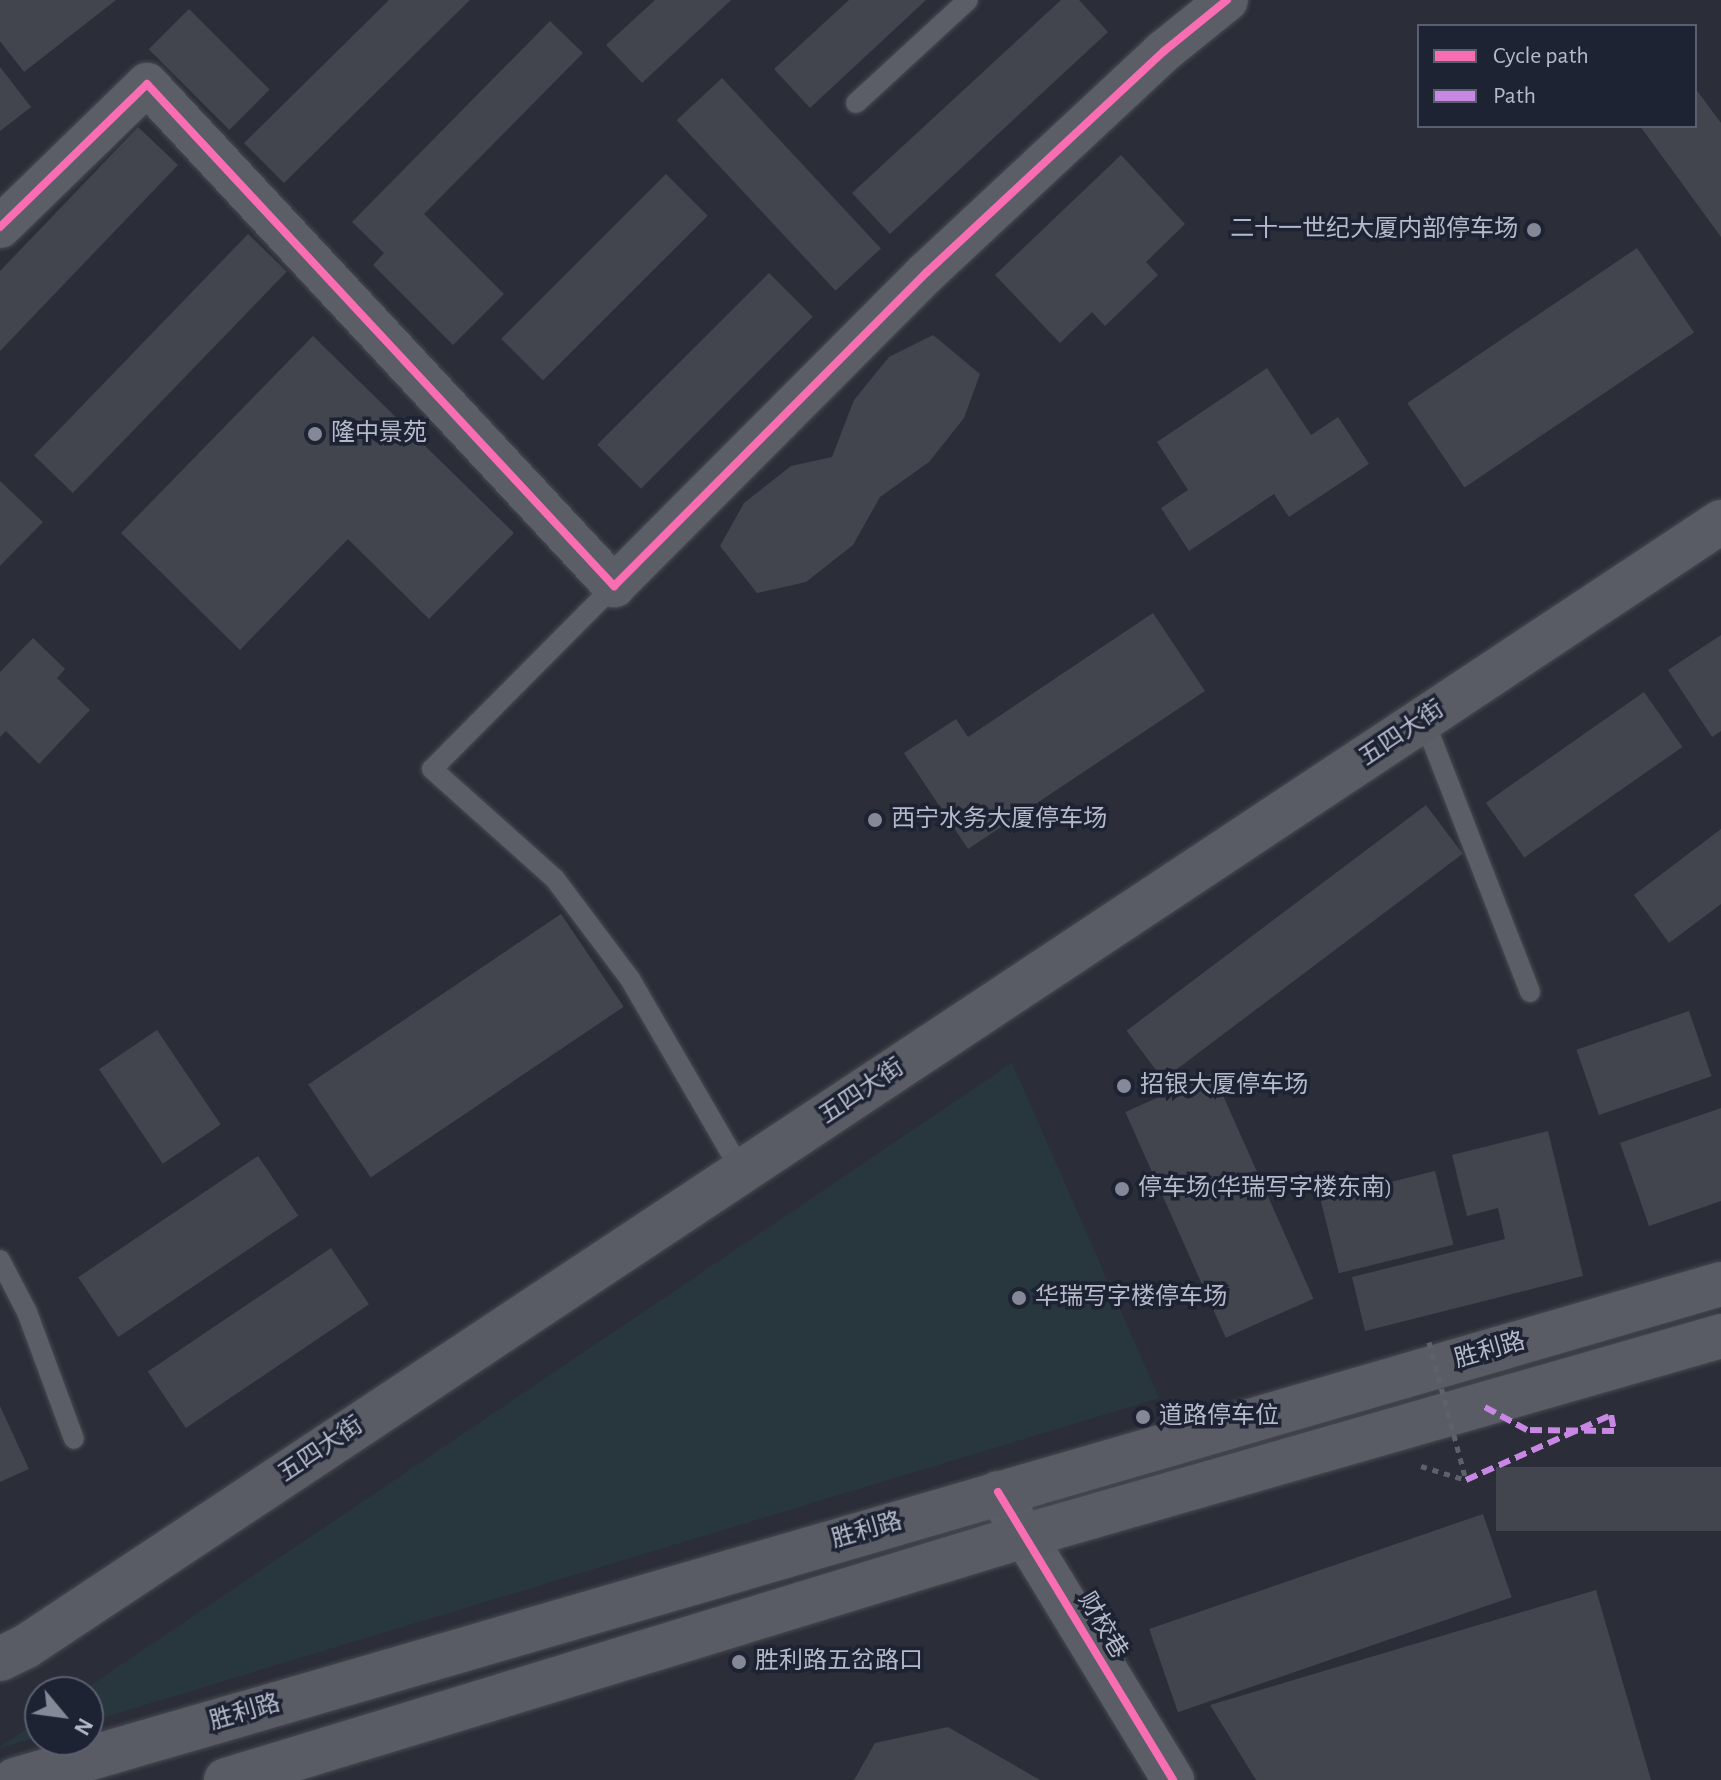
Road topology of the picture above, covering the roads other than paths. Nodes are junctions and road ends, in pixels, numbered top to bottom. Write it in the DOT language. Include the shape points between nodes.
graph roads {
  1 [pos="968,0"];
  2 [pos="1227,0"];
  3 [pos="856,103"];
  4 [pos="0,227"];
  5 [pos="1721,522"];
  6 [pos="614,586"];
  7 [pos="1424,720"];
  8 [pos="1530,992"];
  9 [pos="742,1172"];
  10 [pos="0,1260"];
  11 [pos="1721,1284"];
  12 [pos="1721,1336"];
  13 [pos="74,1439"];
  14 [pos="998,1492"];
  15 [pos="1024,1536"];
  16 [pos="0,1659"];
  17 [pos="15,1780"];
  18 [pos="226,1780"];
  19 [pos="1173,1780"];
  1 -- 3 [label="lane"];
  2 -- 6 [label="street" via="1164,51 927,272"];
  4 -- 6 [label="street" via="147,84"];
  5 -- 7 [label="main road, 五四大街"];
  6 -- 9 [label="lane" via="432,769 555,879 630,979"];
  7 -- 8 [label="lane"];
  7 -- 9 [label="main road, 五四大街"];
  9 -- 16 [label="main road, 五四大街"];
  10 -- 13 [label="lane" via="27,1312"];
  11 -- 14 [label="main road, 胜利路"];
  12 -- 15 [label="main road, 胜利路"];
  14 -- 15 [label="street, 财校巷"];
  14 -- 17 [label="main road, 胜利路"];
  15 -- 18 [label="main road, 胜利路"];
  15 -- 19 [label="street, 财校巷"];
}
